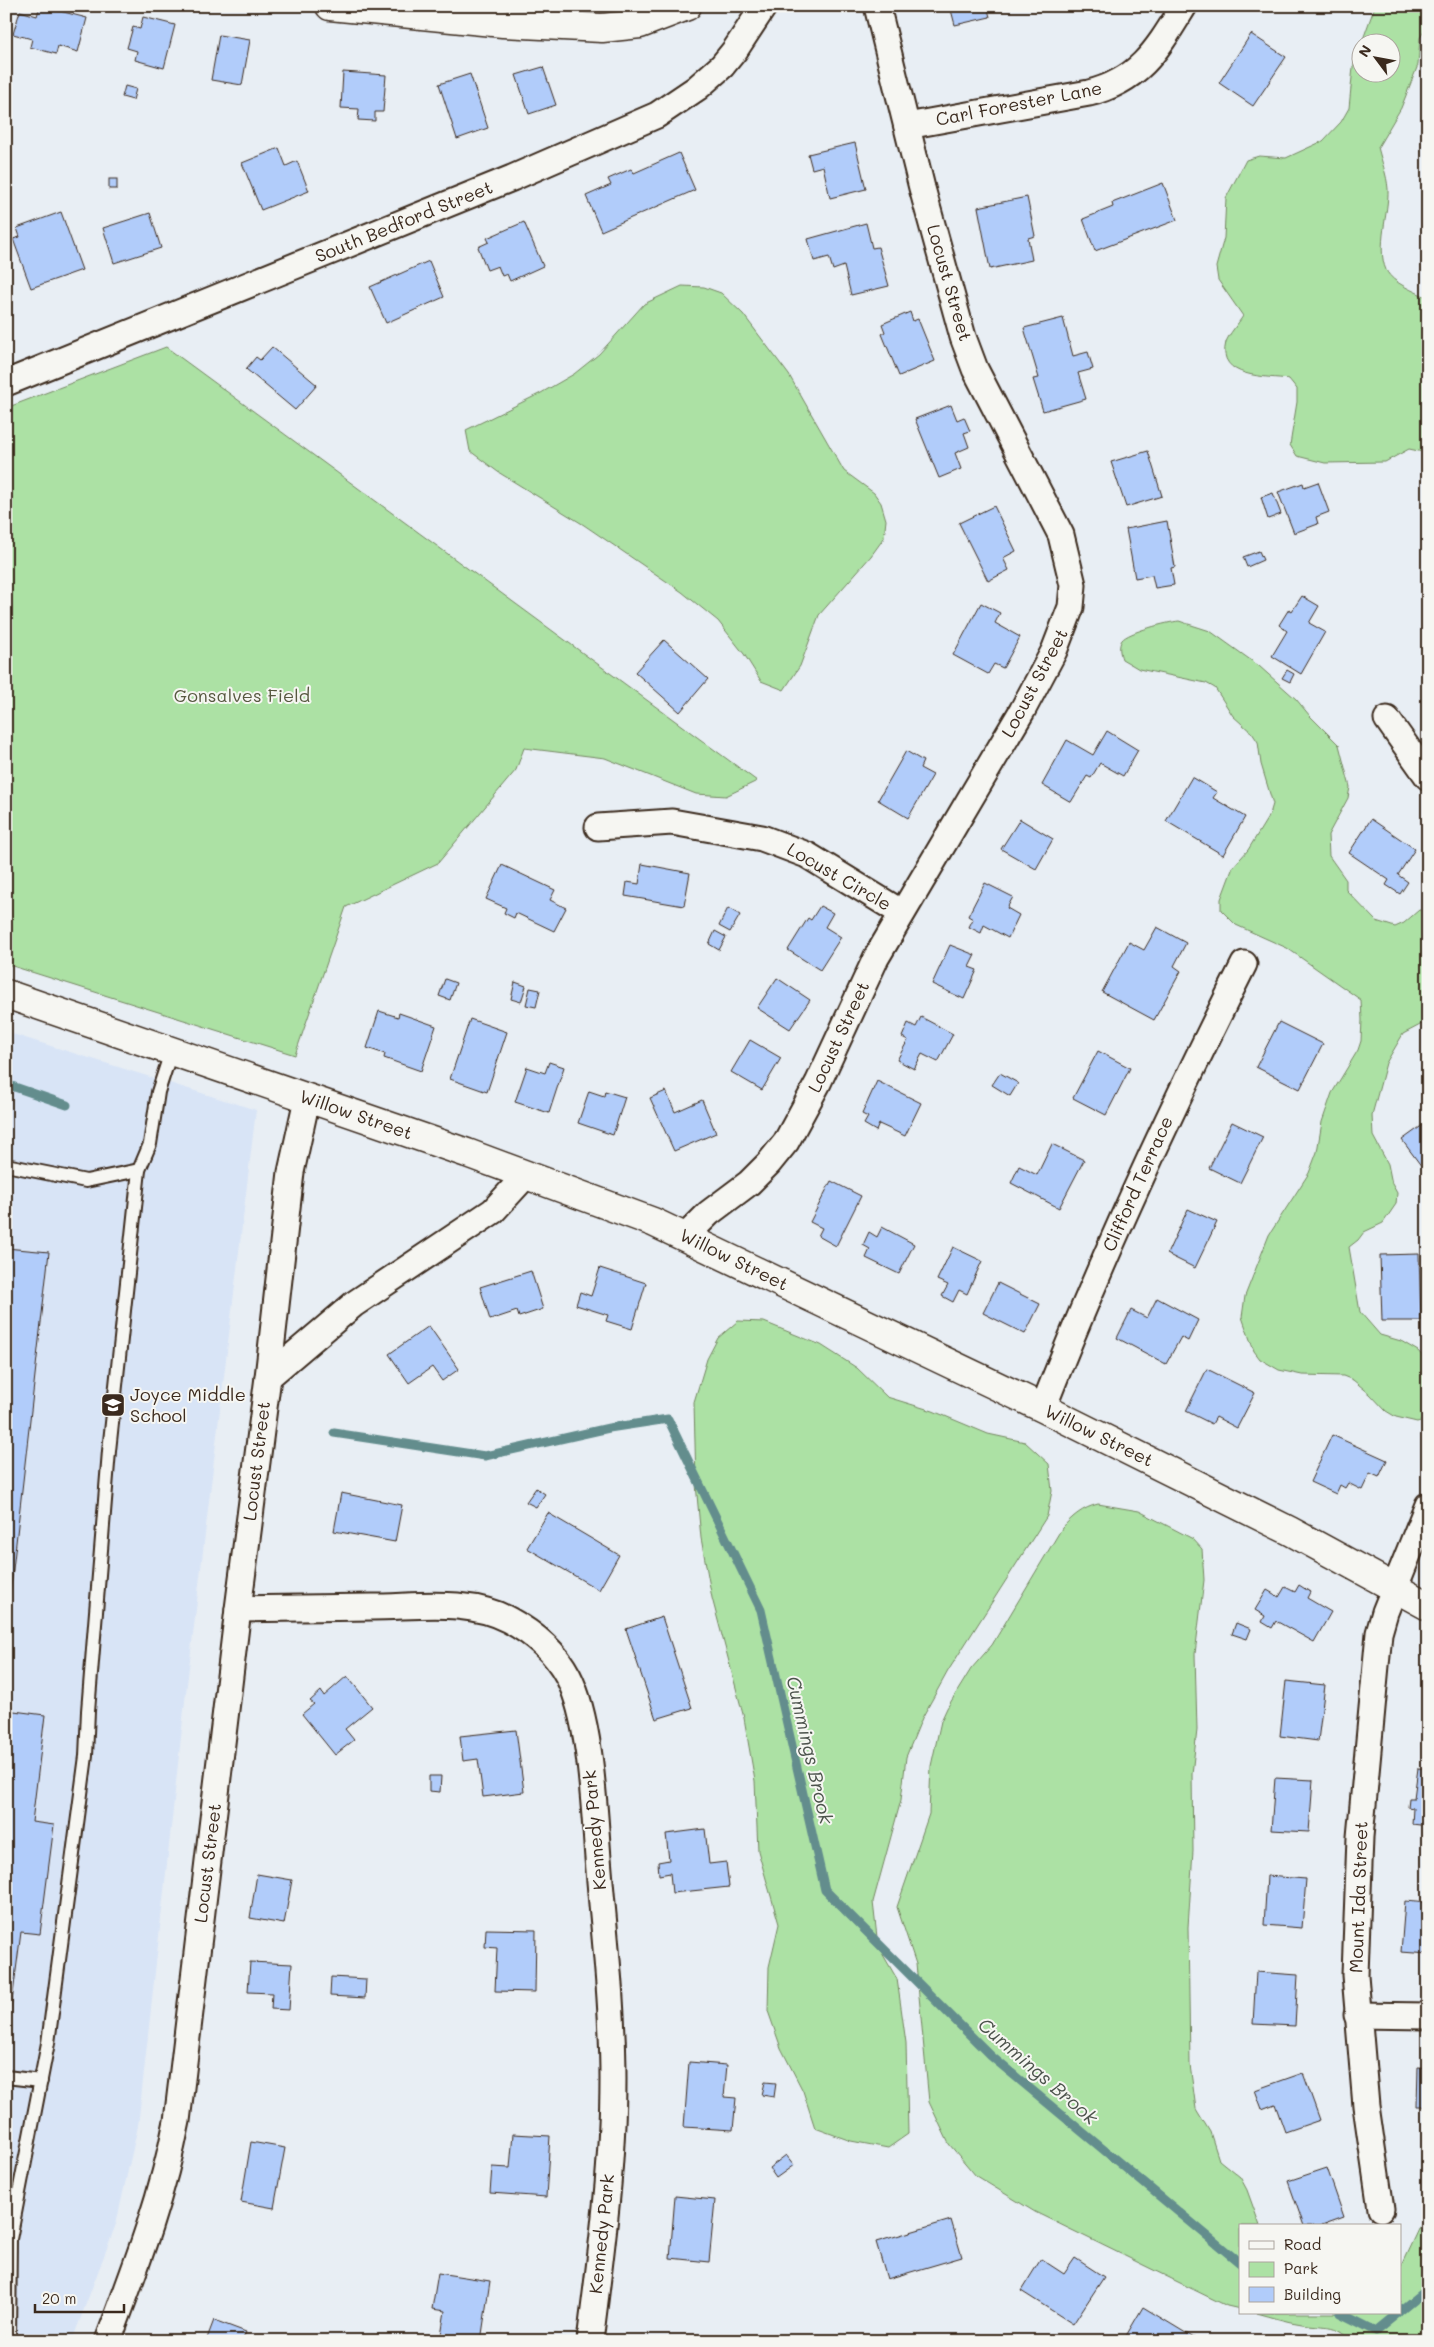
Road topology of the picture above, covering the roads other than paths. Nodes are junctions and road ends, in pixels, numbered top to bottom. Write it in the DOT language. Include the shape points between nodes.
graph roads {
  1 [pos="330,6"];
  2 [pos="687,6"];
  3 [pos="764,6"];
  4 [pos="877,6"];
  5 [pos="1184,6"];
  6 [pos="504,14"];
  7 [pos="907,126"];
  8 [pos="6,382"];
  9 [pos="1387,718"];
  10 [pos="1428,777"];
  11 [pos="598,828"];
  12 [pos="902,913"];
  13 [pos="1244,964"];
  14 [pos="6,994"];
  15 [pos="171,1052"];
  16 [pos="307,1098"];
  17 [pos="6,1165"];
  18 [pos="139,1170"];
  19 [pos="526,1174"];
  20 [pos="685,1237"];
  21 [pos="268,1377"];
  22 [pos="1042,1408"];
  23 [pos="1428,1505"];
  24 [pos="1394,1588"];
  25 [pos="1428,1606"];
  26 [pos="238,1609"];
  27 [pos="1357,2015"];
  28 [pos="1428,2016"];
  29 [pos="6,2077"];
  30 [pos="41,2082"];
  31 [pos="1381,2209"];
  32 [pos="8,2239"];
  33 [pos="8,2341"];
  34 [pos="108,2341"];
  35 [pos="590,2341"];
  1 -- 6 [label="street"];
  2 -- 6 [label="street" via="627,26 593,28"];
  3 -- 8 [label="street, South Bedford Street" via="722,66 697,88 657,115 512,178"];
  4 -- 7 [label="street, Locust Street"];
  5 -- 7 [label="street, Carl Forester Lane" via="1147,62 1111,86 1089,93"];
  7 -- 12 [label="street, Locust Street" via="952,304 966,345 975,369 1054,521 1065,549 1073,585 1067,622 1054,651"];
  9 -- 10 [label="street"];
  11 -- 12 [label="street, Locust Circle" via="672,822 762,838 807,855"];
  12 -- 20 [label="street, Locust Street" via="859,992 804,1112 786,1142 749,1183 709,1213"];
  13 -- 22 [label="street, Clifford Terrace" via="1153,1150"];
  14 -- 15 [label="street, Willow Street"];
  15 -- 16 [label="street, Willow Street"];
  15 -- 18 [label="lane" via="158,1092 150,1144"];
  16 -- 19 [label="street, Willow Street"];
  16 -- 21 [label="street, Locust Street" via="291,1172"];
  17 -- 18 [label="lane" via="86,1181"];
  18 -- 30 [label="lane" via="108,1461 86,1756"];
  19 -- 20 [label="street, Willow Street"];
  19 -- 21 [label="street, Locust Street" via="492,1211 354,1304"];
  20 -- 22 [label="street, Willow Street"];
  21 -- 26 [label="street, Locust Street"];
  22 -- 24 [label="street, Willow Street" via="1290,1531"];
  23 -- 24 [label="street, Mount Ida Street"];
  24 -- 25 [label="street, Willow Street"];
  24 -- 27 [label="street, Mount Ida Street" via="1379,1633 1360,1837 1356,1918"];
  26 -- 34 [label="street, Locust Street" via="177,2121 150,2229"];
  26 -- 35 [label="street, Kennedy Park" via="448,1606 484,1611 507,1619 534,1636 554,1655 568,1677 583,1723 590,1776 612,2034 613,2117 603,2242"];
  27 -- 28 [label="street"];
  27 -- 31 [label="street, Mount Ida Street"];
  29 -- 30 [label="lane"];
  30 -- 32 [label="lane"];
  32 -- 33 [label="lane"];
}
